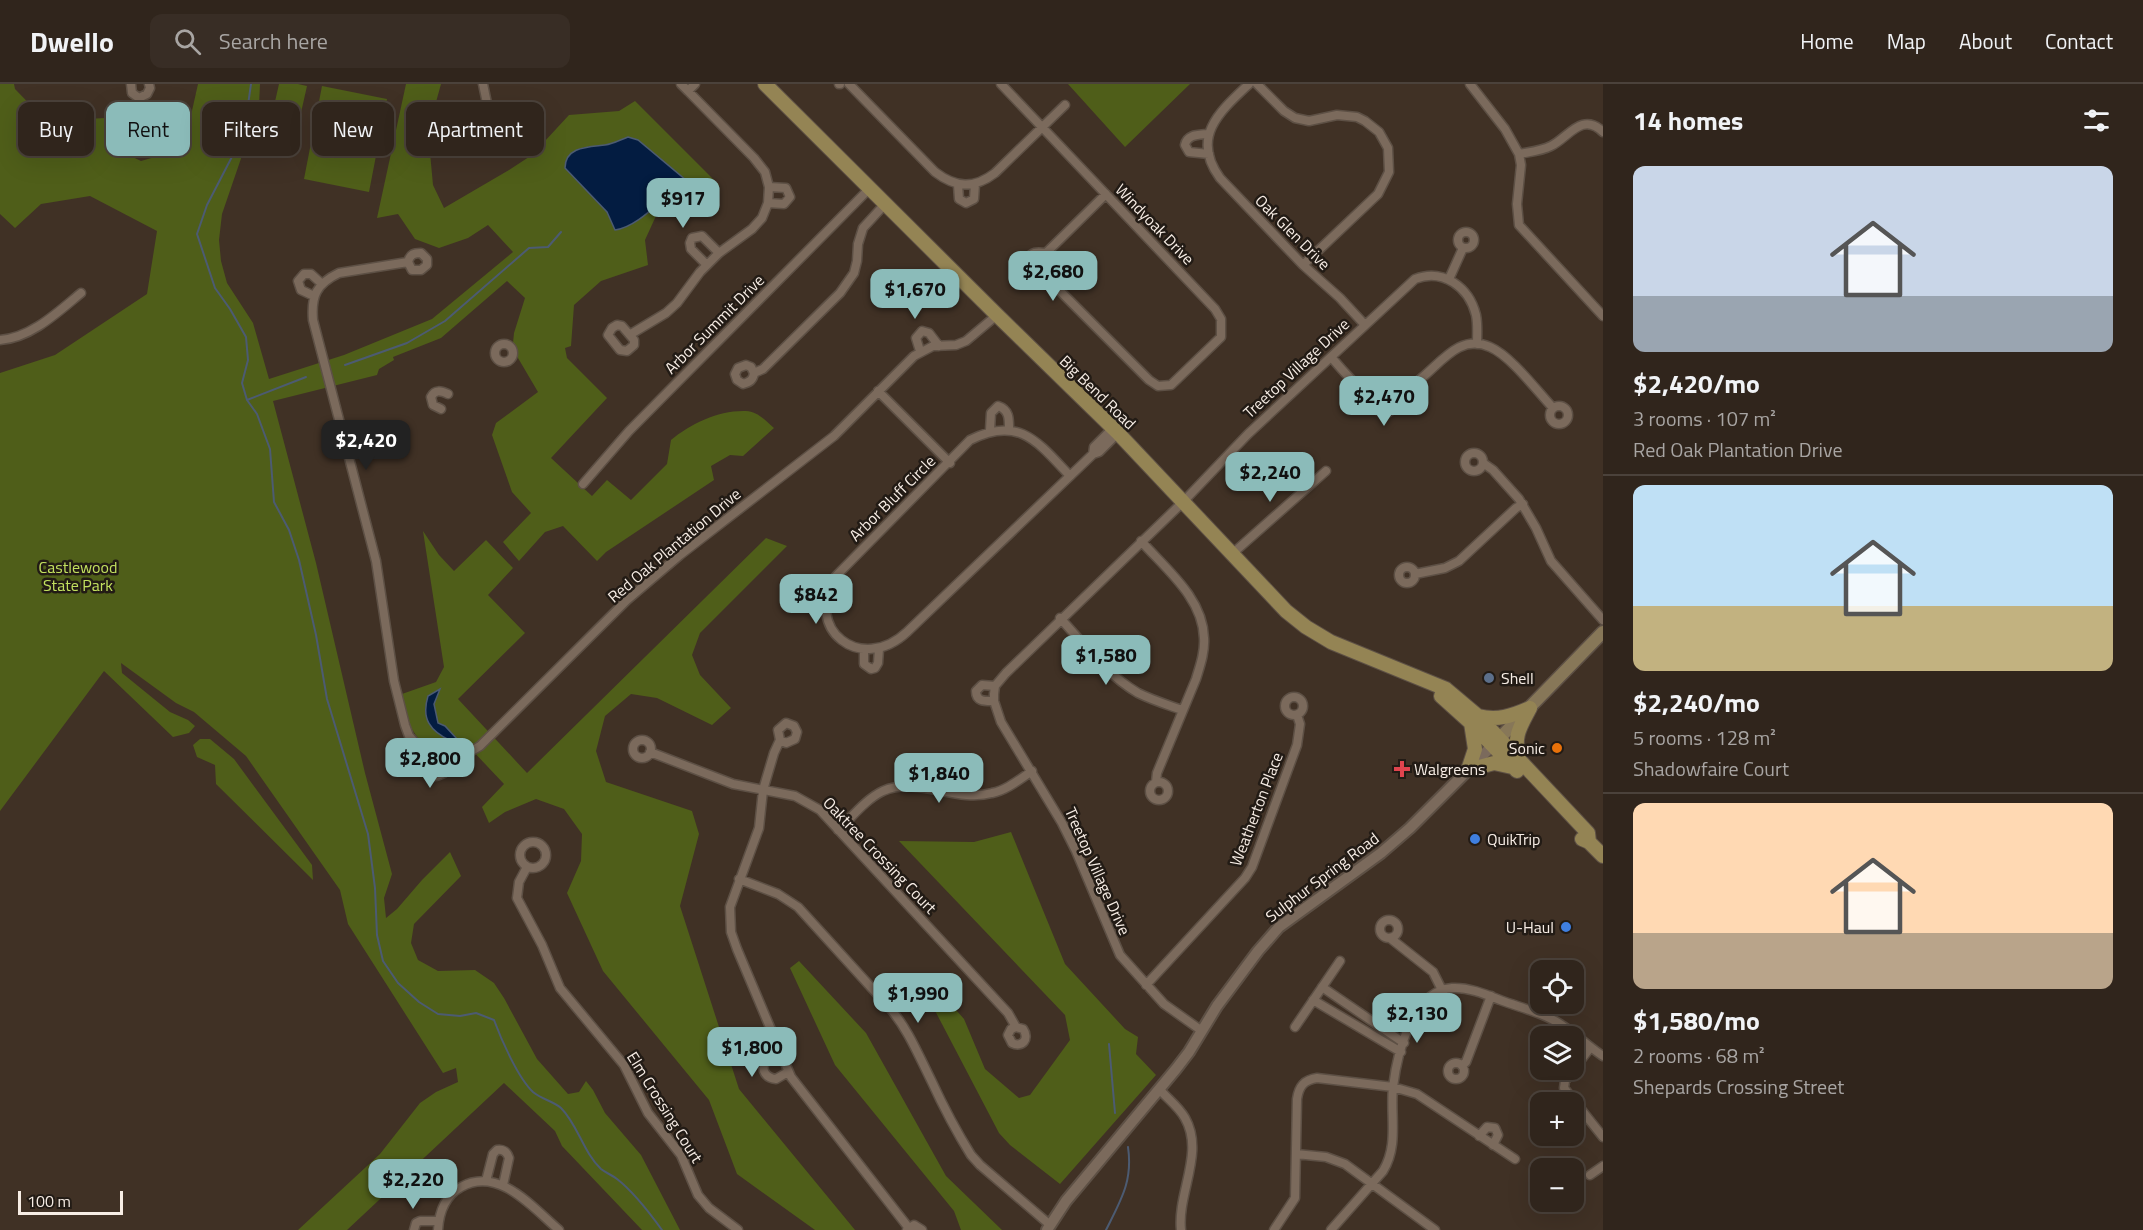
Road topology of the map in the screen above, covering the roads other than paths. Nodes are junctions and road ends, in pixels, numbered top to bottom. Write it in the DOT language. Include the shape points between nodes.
graph roads {
  1 [pos="131,84"];
  2 [pos="149,84"];
  3 [pos="483,84"];
  4 [pos="765,84"];
  5 [pos="849,84"];
  6 [pos="1001,84"];
  7 [pos="1249,84"];
  8 [pos="1257,84"];
  9 [pos="1470,84"];
  10 [pos="688,86"];
  11 [pos="487,102"];
  12 [pos="1065,105"];
  13 [pos="488,108"];
  14 [pos="1042,127"];
  15 [pos="1603,132"];
  16 [pos="1209,134"];
  17 [pos="1209,154"];
  18 [pos="1519,154"];
  19 [pos="975,184"];
  20 [pos="958,185"];
  21 [pos="769,187"];
  22 [pos="870,188"];
  23 [pos="1106,194"];
  24 [pos="768,203"];
  25 [pos="885,204"];
  26 [pos="1463,248"];
  27 [pos="718,253"];
  28 [pos="1046,253"];
  29 [pos="408,262"];
  30 [pos="707,265"];
  31 [pos="1303,265"];
  32 [pos="1045,272"];
  33 [pos="1449,279"];
  34 [pos="322,284"];
  35 [pos="81,293"];
  36 [pos="314,296"];
  37 [pos="997,315"];
  38 [pos="1603,316"];
  39 [pos="1365,325"];
  40 [pos="631,334"];
  41 [pos="0,340"];
  42 [pos="1477,344"];
  43 [pos="939,346"];
  44 [pos="920,351"];
  45 [pos="1331,357"];
  46 [pos="754,373"];
  47 [pos="878,392"];
  48 [pos="1377,393"];
  49 [pos="448,394"];
  50 [pos="1393,394"];
  51 [pos="1553,408"];
  52 [pos="441,409"];
  53 [pos="990,430"];
  54 [pos="1009,430"];
  55 [pos="1115,431"];
  56 [pos="950,463"];
  57 [pos="1483,463"];
  58 [pos="1326,471"];
  59 [pos="1070,476"];
  60 [pos="583,484"];
  61 [pos="1183,502"];
  62 [pos="1523,504"];
  63 [pos="1141,541"];
  64 [pos="1232,554"];
  65 [pos="1415,573"];
  66 [pos="1060,618"];
  67 [pos="1603,620"];
  68 [pos="1603,632"];
  69 [pos="864,649"];
  70 [pos="879,649"];
  71 [pos="995,686"];
  72 [pos="994,701"];
  73 [pos="1530,708"];
  74 [pos="1182,710"];
  75 [pos="1297,715"];
  76 [pos="1474,719"];
  77 [pos="780,740"];
  78 [pos="1496,742"];
  79 [pos="650,752"];
  80 [pos="428,753"];
  81 [pos="448,758"];
  82 [pos="1516,763"];
  83 [pos="1468,770"];
  84 [pos="1032,771"];
  85 [pos="1156,782"];
  86 [pos="763,790"];
  87 [pos="838,830"];
  88 [pos="1603,856"];
  89 [pos="527,867"];
  90 [pos="739,879"];
  91 [pos="1390,938"];
  92 [pos="1340,961"];
  93 [pos="1146,985"];
  94 [pos="1322,987"];
  95 [pos="1442,990"];
  96 [pos="1491,996"];
  97 [pos="1313,1000"];
  98 [pos="1016,1027"];
  99 [pos="1294,1027"];
  100 [pos="1202,1030"];
  101 [pos="1403,1047"];
  102 [pos="1590,1048"];
  103 [pos="780,1054"];
  104 [pos="1584,1055"];
  105 [pos="1603,1056"];
  106 [pos="1462,1066"];
  107 [pos="788,1071"];
  108 [pos="1566,1080"];
  109 [pos="1393,1087"];
  110 [pos="1160,1090"];
  111 [pos="1479,1136"];
  112 [pos="1603,1137"];
  113 [pos="1493,1145"];
  114 [pos="1296,1154"];
  115 [pos="1515,1159"];
  116 [pos="1603,1166"];
  117 [pos="1590,1175"];
  118 [pos="486,1180"];
  119 [pos="1372,1184"];
  120 [pos="503,1185"];
  121 [pos="438,1226"];
  122 [pos="1048,1227"];
  123 [pos="908,1229"];
  124 [pos="414,1230"];
  125 [pos="559,1230"];
  126 [pos="738,1230"];
  127 [pos="922,1230"];
  128 [pos="1181,1230"];
  129 [pos="1274,1230"];
  130 [pos="1332,1230"];
  131 [pos="1435,1230"];
  1 -- 2 [label="street" via="132,93 139,98 147,94"];
  3 -- 11 [label="street"];
  4 -- 22 [label="main road, Big Bend Road"];
  5 -- 20 [label="street" via="929,167"];
  6 -- 14 [label="street, Windyoak Drive"];
  7 -- 16 [label="street, Oak Glen Drive" via="1215,117"];
  8 -- 31 [label="street" via="1295,118 1309,121 1346,115 1365,121 1379,132 1388,148 1389,172 1378,194"];
  9 -- 18 [label="street"];
  10 -- 21 [label="street" via="754,158 765,172"];
  12 -- 14 [label="street"];
  13 -- 13 [label="street" via="467,122 465,128 470,136 481,135 501,122 501,110 495,106"];
  14 -- 19 [label="street" via="995,173"];
  14 -- 23 [label="street, Windyoak Drive"];
  15 -- 18 [label="street" via="1581,125 1554,145"];
  16 -- 17 [label="street, Oak Glen Drive"];
  16 -- 17 [label="street" via="1190,137 1185,145 1189,152"];
  17 -- 31 [label="street, Oak Glen Drive" via="1220,178"];
  18 -- 38 [label="street" via="1519,225"];
  19 -- 20 [label="street"];
  19 -- 20 [label="street" via="974,199 966,203 959,199"];
  21 -- 24 [label="street"];
  21 -- 24 [label="street" via="786,188 790,197 784,204"];
  22 -- 25 [label="main road, Big Bend Road"];
  22 -- 60 [label="street, Arbor Summit Drive" via="629,431"];
  23 -- 28 [label="street"];
  23 -- 32 [label="street, Windyoak Drive" via="1215,309 1221,319 1221,337 1175,382 1158,386"];
  24 -- 27 [label="street" via="752,230"];
  25 -- 37 [label="main road, Big Bend Road"];
  25 -- 46 [label="street" via="863,228 851,280"];
  26 -- 33 [label="street"];
  27 -- 30 [label="street"];
  27 -- 30 [label="street" via="702,236 692,238 691,249"];
  28 -- 32 [label="street"];
  28 -- 32 [label="street" via="1032,253 1028,261 1031,267"];
  29 -- 34 [label="street" via="339,273"];
  30 -- 40 [label="street" via="666,313"];
  31 -- 39 [label="street, Oak Glen Drive"];
  33 -- 39 [label="street, Treetop Village Drive" via="1415,279"];
  33 -- 42 [label="street" via="1462,288 1473,306"];
  34 -- 36 [label="street"];
  34 -- 36 [label="street" via="311,274 298,280 301,290"];
  35 -- 41 [label="street" via="31,330 17,338"];
  36 -- 80 [label="street, Red Oak Plantation Drive" via="313,320 376,561 401,711 410,736"];
  37 -- 43 [label="street, Red Oak Plantation Drive" via="966,341"];
  37 -- 55 [label="main road, Big Bend Road"];
  39 -- 45 [label="street, Treetop Village Drive"];
  42 -- 50 [label="street" via="1447,355 1412,387"];
  42 -- 51 [label="street" via="1505,356"];
  43 -- 44 [label="street, Red Oak Plantation Drive"];
  43 -- 44 [label="street, Red Oak Plantation Drive" via="929,333 922,331 916,338"];
  44 -- 47 [label="street, Red Oak Plantation Drive"];
  45 -- 48 [label="street" via="1357,384"];
  45 -- 61 [label="street, Treetop Village Drive"];
  47 -- 56 [label="street"];
  47 -- 81 [label="street, Red Oak Plantation Drive" via="834,436 627,600 480,746 463,756"];
  48 -- 50 [label="street"];
  48 -- 50 [label="street" via="1377,410 1385,414 1393,408"];
  49 -- 52 [label="street" via="439,391 431,397 433,405"];
  53 -- 54 [label="street"];
  53 -- 54 [label="street" via="991,413 998,406 1005,408"];
  53 -- 56 [label="street, Arbor Bluff Circle" via="970,440"];
  54 -- 59 [label="street" via="1034,440"];
  55 -- 59 [label="street, Arbor Bluff Circle" via="1099,452 1093,453"];
  55 -- 61 [label="main road, Big Bend Road"];
  56 -- 69 [label="street, Arbor Bluff Circle" via="845,566 829,587 825,601 831,628 840,639"];
  57 -- 62 [label="street"];
  58 -- 64 [label="street"];
  59 -- 70 [label="street, Arbor Bluff Circle" via="900,638"];
  61 -- 63 [label="street, Treetop Village Drive"];
  61 -- 64 [label="main road, Big Bend Road"];
  62 -- 65 [label="street" via="1459,561"];
  62 -- 67 [label="street" via="1551,561"];
  63 -- 66 [label="street, Treetop Village Drive"];
  63 -- 74 [label="street" via="1187,593 1202,624 1201,664"];
  64 -- 76 [label="main road, Big Bend Road" via="1306,627 1338,646 1446,689"];
  66 -- 71 [label="street, Treetop Village Drive"];
  66 -- 74 [label="street" via="1112,674 1139,693"];
  68 -- 73 [label="main road, Sulphur Spring Road"];
  69 -- 70 [label="street, Arbor Bluff Circle"];
  69 -- 70 [label="street, Arbor Bluff Circle" via="864,664 873,669 878,663"];
  71 -- 72 [label="street, Treetop Village Drive"];
  71 -- 72 [label="street, Treetop Village Drive" via="982,685 976,691 981,700"];
  72 -- 84 [label="street, Treetop Village Drive" via="1006,731"];
  73 -- 76 [label="main road" via="1497,719"];
  73 -- 78 [label="main road, Sulphur Spring Road"];
  73 -- 82 [label="main road" via="1518,730"];
  74 -- 85 [label="street" via="1156,773"];
  75 -- 93 [label="street, Weatherton Place" via="1297,746 1252,867"];
  76 -- 78 [label="main road, Big Bend Road"];
  76 -- 83 [label="main road" via="1475,749"];
  77 -- 86 [label="street"];
  78 -- 82 [label="main road, Big Bend Road"];
  78 -- 83 [label="street, Sulphur Spring Road"];
  79 -- 86 [label="street, Oaktree Crossing Court" via="694,771"];
  80 -- 81 [label="street"];
  80 -- 81 [label="street, Red Oak Plantation Drive" via="426,769 431,776 444,773"];
  82 -- 83 [label="main road" via="1494,763"];
  82 -- 88 [label="main road, Big Bend Road" via="1582,839"];
  83 -- 100 [label="street, Sulphur Spring Road" via="1382,853 1279,927"];
  84 -- 87 [label="street" via="1004,789 984,795 912,786 886,790 875,795"];
  84 -- 93 [label="street, Treetop Village Drive" via="1076,851 1113,942"];
  86 -- 87 [label="street, Oaktree Crossing Court" via="806,801"];
  86 -- 90 [label="street" via="759,828"];
  87 -- 98 [label="street, Oaktree Crossing Court" via="1008,1013"];
  89 -- 126 [label="street, Elm Crossing Court" via="519,882 517,898 560,988 624,1065 648,1113 681,1155 698,1196"];
  90 -- 103 [label="street" via="730,907 731,932"];
  90 -- 122 [label="street" via="778,894 798,907 889,1007 914,1043 971,1155"];
  91 -- 95 [label="street" via="1433,972"];
  92 -- 94 [label="street"];
  93 -- 100 [label="street, Treetop Village Drive" via="1164,1004"];
  94 -- 97 [label="street"];
  94 -- 101 [label="street"];
  95 -- 96 [label="street" via="1462,988"];
  95 -- 101 [label="street" via="1422,1003"];
  96 -- 102 [label="street" via="1553,1020"];
  96 -- 106 [label="street"];
  97 -- 99 [label="street"];
  97 -- 101 [label="street"];
  100 -- 110 [label="street, Sulphur Spring Road"];
  101 -- 109 [label="street"];
  102 -- 104 [label="street"];
  102 -- 105 [label="street"];
  103 -- 107 [label="street"];
  103 -- 107 [label="street" via="766,1061 764,1072 776,1078"];
  107 -- 123 [label="street"];
  108 -- 112 [label="street" via="1563,1088"];
  109 -- 111 [label="street" via="1417,1094"];
  109 -- 114 [label="street" via="1317,1078 1304,1083 1297,1099"];
  109 -- 119 [label="street" via="1392,1153"];
  110 -- 122 [label="street, Sulphur Spring Road"];
  110 -- 128 [label="street" via="1185,1118 1192,1140 1181,1203"];
  111 -- 113 [label="street"];
  111 -- 113 [label="street" via="1485,1128 1495,1128 1498,1135"];
  113 -- 115 [label="street"];
  114 -- 119 [label="street" via="1336,1160"];
  114 -- 129 [label="street" via="1295,1198"];
  116 -- 117 [label="street"];
  118 -- 120 [label="street"];
  118 -- 120 [label="street" via="493,1154 502,1150 508,1154"];
  118 -- 121 [label="street" via="476,1180 450,1196"];
  119 -- 130 [label="street"];
  119 -- 131 [label="street"];
  120 -- 125 [label="street"];
  121 -- 124 [label="street" via="420,1221"];
  123 -- 127 [label="street" via="917,1225"];
}
